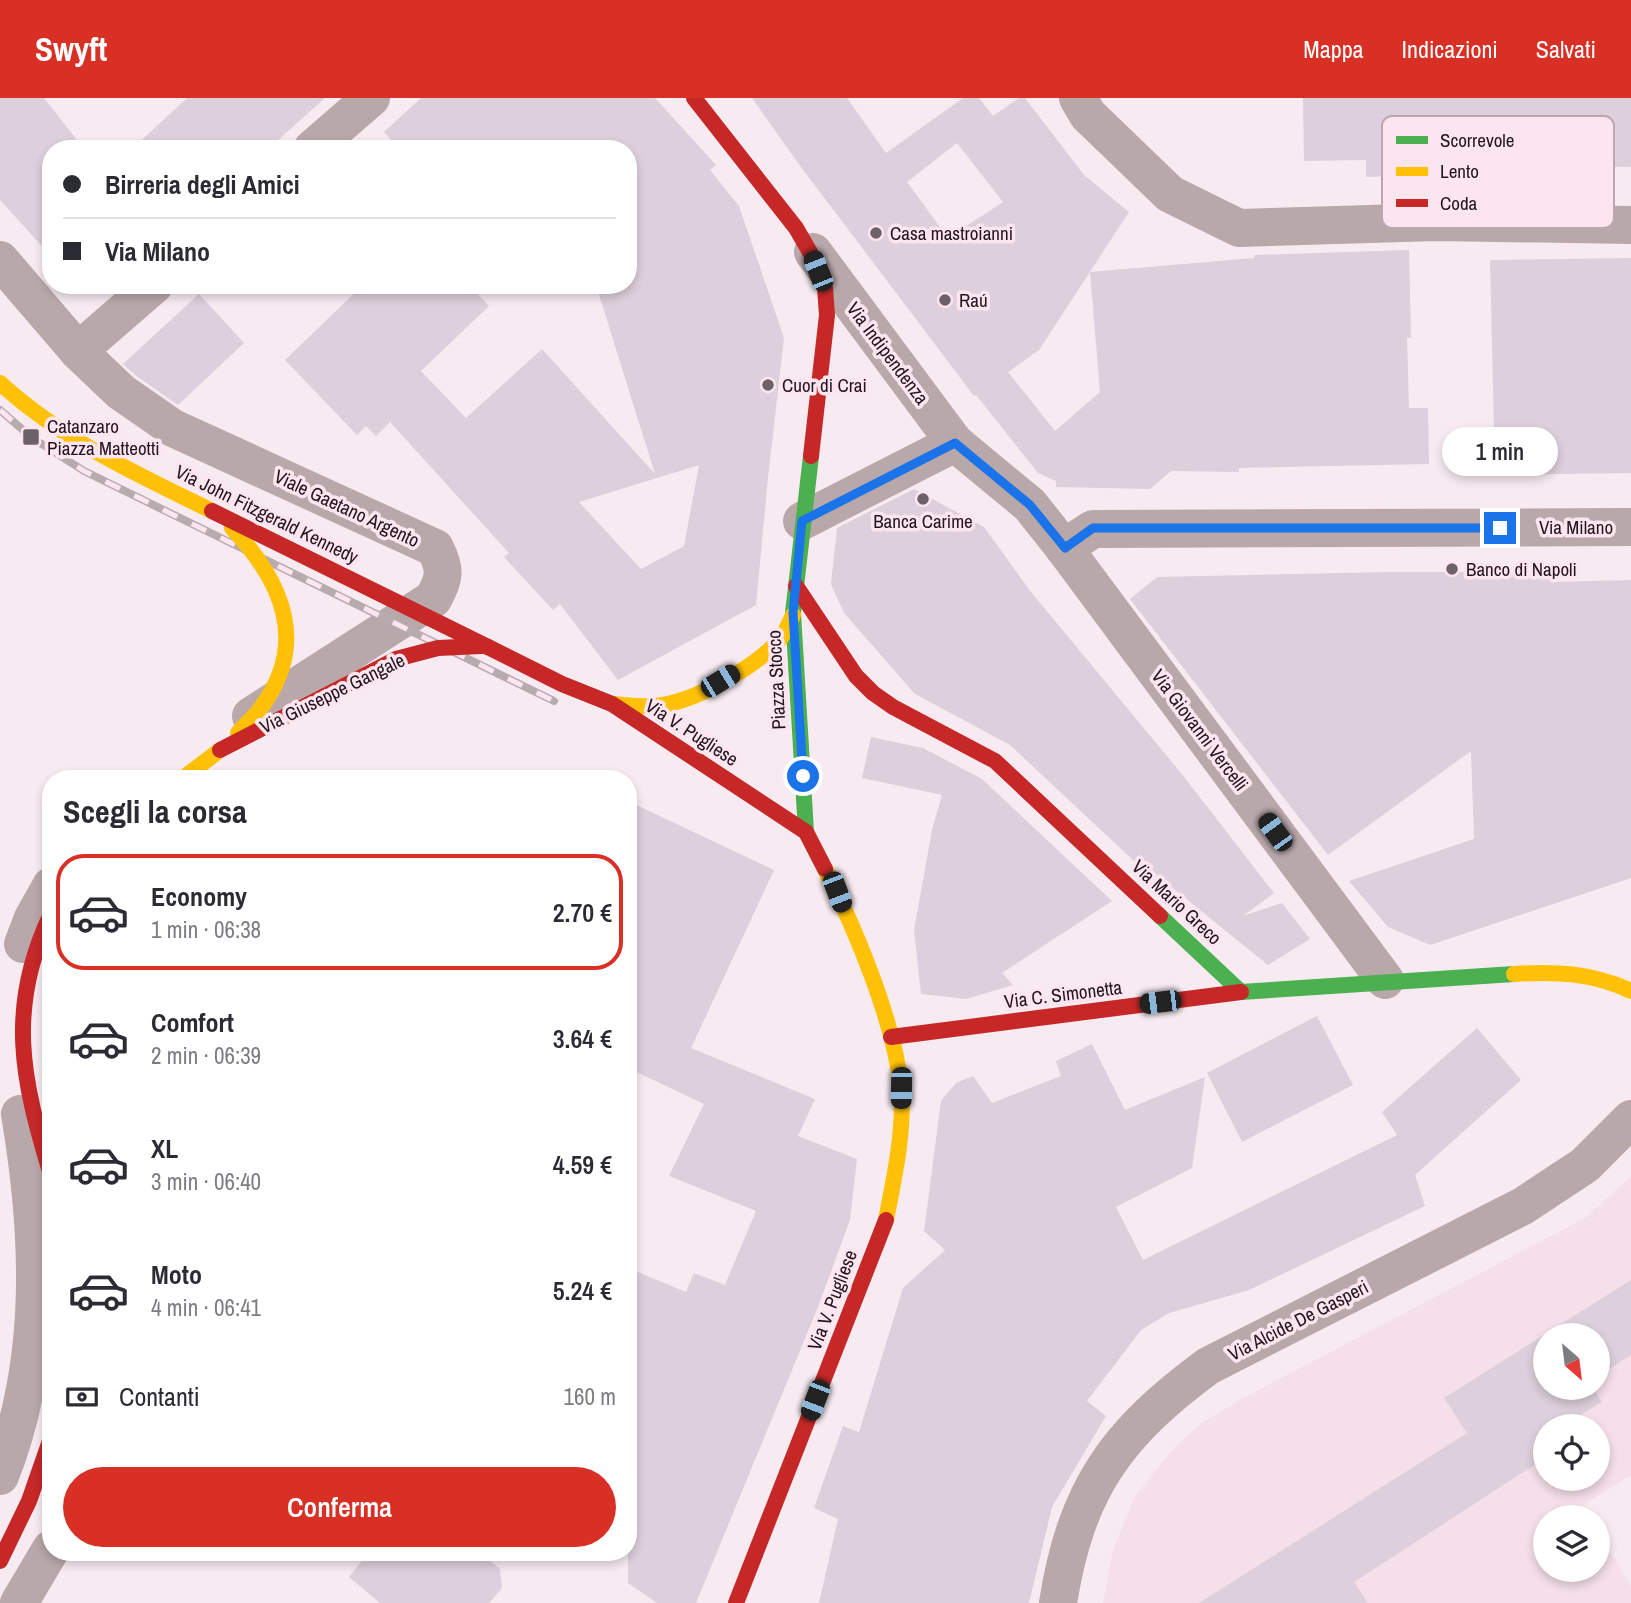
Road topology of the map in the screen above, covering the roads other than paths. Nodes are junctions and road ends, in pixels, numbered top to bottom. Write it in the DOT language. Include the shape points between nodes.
graph roads {
  1 [pos="371,98"];
  2 [pos="694,98"];
  3 [pos="1078,98"];
  4 [pos="322,140"];
  5 [pos="1382,224"];
  6 [pos="796,228"];
  7 [pos="0,260"];
  8 [pos="144,294"];
  9 [pos="78,351"];
  10 [pos="0,383"];
  11 [pos="955,443"];
  12 [pos="212,511"];
  13 [pos="802,521"];
  14 [pos="1631,527"];
  15 [pos="1065,548"];
  16 [pos="796,586"];
  17 [pos="793,615"];
  18 [pos="488,647"];
  19 [pos="612,705"];
  20 [pos="220,750"];
  21 [pos="176,770"];
  22 [pos="194,770"];
  23 [pos="806,832"];
  24 [pos="42,902"];
  25 [pos="42,936"];
  26 [pos="1385,981"];
  27 [pos="1631,991"];
  28 [pos="1241,992"];
  29 [pos="891,1037"];
  30 [pos="12,1070"];
  31 [pos="42,1099"];
  32 [pos="1631,1119"];
  33 [pos="42,1146"];
  34 [pos="0,1407"];
  35 [pos="42,1467"];
  36 [pos="0,1475"];
  37 [pos="0,1561"];
  38 [pos="44,1561"];
  39 [pos="71,1561"];
  40 [pos="19,1603"];
  41 [pos="49,1603"];
  42 [pos="736,1603"];
  43 [pos="1058,1603"];
  1 -- 4 [label="street"];
  2 -- 6 [label="street, Via Indipendenza"];
  3 -- 5 [label="street" via="1088,115 1170,194 1239,228"];
  6 -- 11 [label="street, Via Indipendenza"];
  6 -- 13 [label="street, Via Indipendenza" via="825,288 827,315"];
  7 -- 9 [label="street, Viale Gaetano Argento"];
  8 -- 9 [label="street"];
  9 -- 21 [label="street, Viale Gaetano Argento" via="121,392 173,428 435,548 443,564 442,583 433,599 214,740"];
  10 -- 12 [label="street, Via John Fitzgerald Kennedy" via="44,422 92,452"];
  11 -- 13 [label="street"];
  11 -- 15 [label="street, Via Indipendenza" via="1030,505"];
  12 -- 18 [label="street, Via John Fitzgerald Kennedy, bridge"];
  12 -- 20 [label="street, Via Giuseppe Gangale, bridge" via="267,566 287,638 277,685 250,723"];
  13 -- 16 [label="street, Via Indipendenza"];
  14 -- 15 [label="street, Via Milano" via="1093,528"];
  15 -- 26 [label="street, Via Giovanni Vercelli"];
  16 -- 17 [label="street, Via Indipendenza"];
  16 -- 28 [label="street, Via Mario Greco" via="856,676 873,693 995,761"];
  17 -- 19 [label="street, Piazza Stocco" via="781,639 761,656 700,693 648,706"];
  17 -- 23 [label="street, Piazza Stocco"];
  18 -- 19 [label="street, Via V. Pugliese"];
  18 -- 20 [label="street, Via Giuseppe Gangale, bridge" via="427,648 396,659"];
  19 -- 23 [label="street, Via V. Pugliese"];
  20 -- 22 [label="street, Via Giuseppe Gangale"];
  23 -- 29 [label="street, Via V. Pugliese" via="837,892"];
  24 -- 30 [label="street" via="20,952 12,987"];
  25 -- 33 [label="street, bridge" via="24,997 22,1039"];
  26 -- 27 [label="street" via="1563,973 1594,977"];
  26 -- 28 [label="street"];
  28 -- 29 [label="street, Via C. Simonetta"];
  29 -- 42 [label="street, Via V. Pugliese" via="901,1088 901,1125 885,1223"];
  30 -- 31 [label="street"];
  30 -- 34 [label="street" via="19,1286"];
  30 -- 36 [label="street" via="35,1234 34,1317 18,1427"];
  32 -- 43 [label="street, Via Alcide De Gasperi" via="1585,1165 1523,1206 1208,1366 1174,1391 1120,1444 1096,1480 1075,1526"];
  35 -- 37 [label="street"];
  38 -- 40 [label="street"];
  39 -- 41 [label="street"];
}
